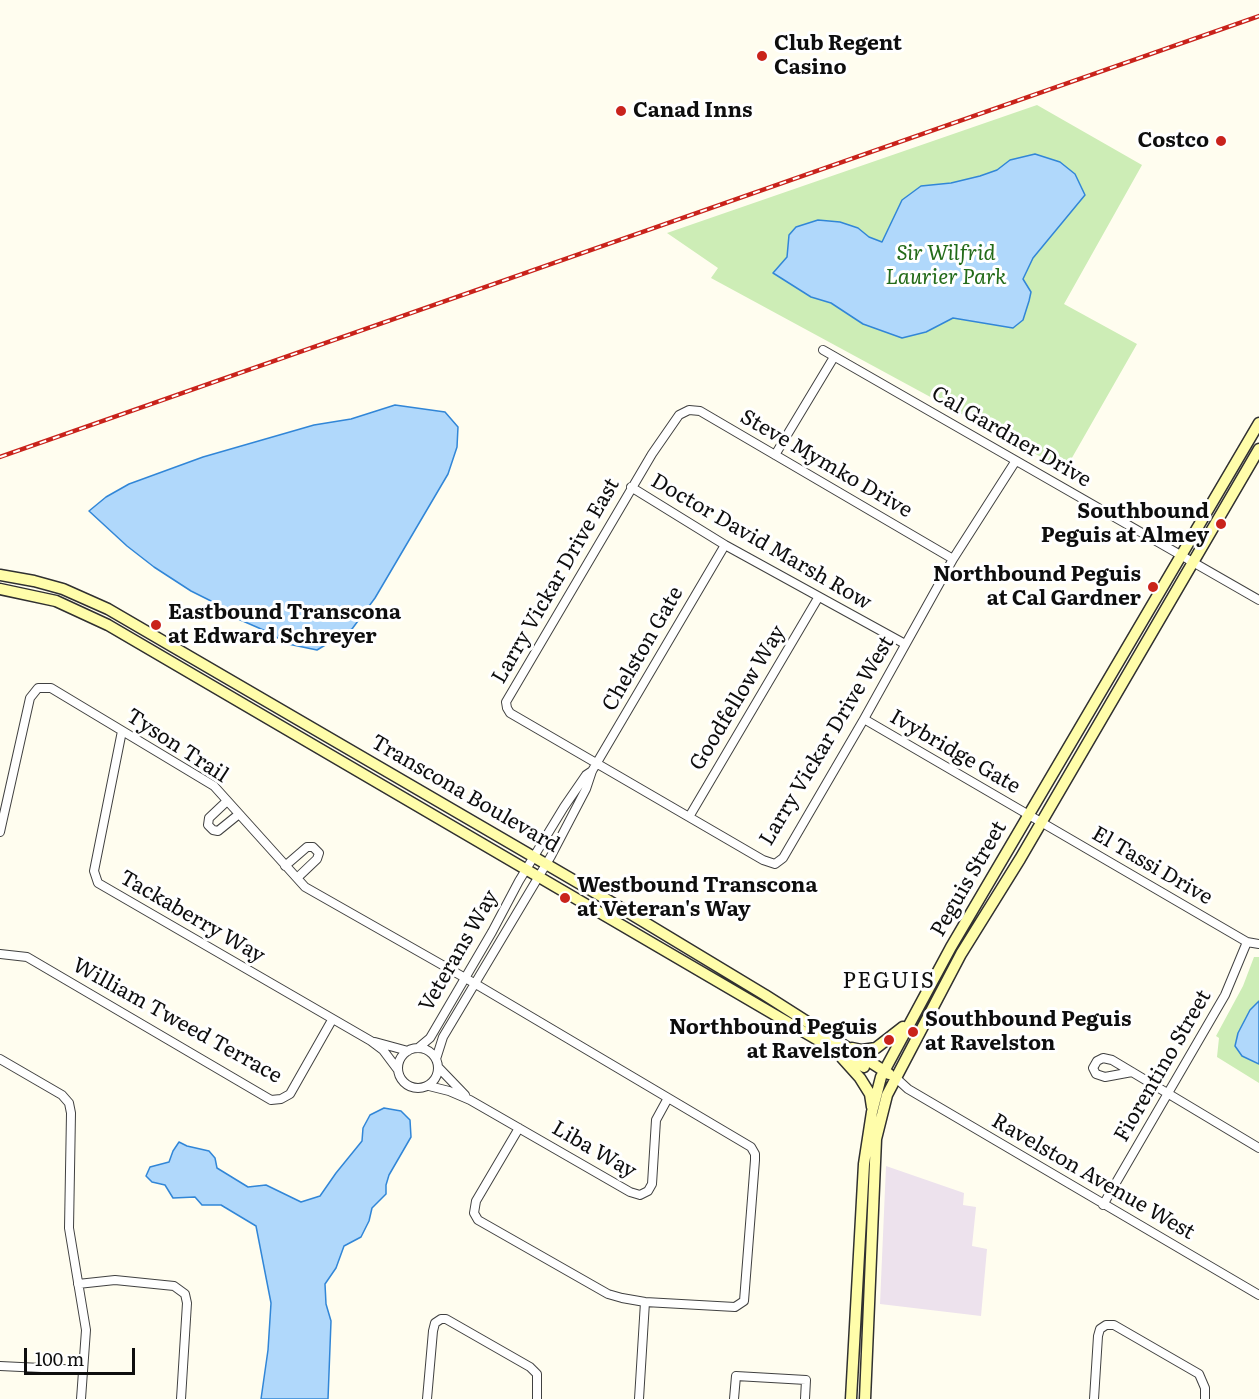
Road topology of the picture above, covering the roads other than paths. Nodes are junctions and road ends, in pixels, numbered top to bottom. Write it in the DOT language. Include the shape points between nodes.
graph roads {
  1 [pos="823,350"];
  2 [pos="834,357"];
  3 [pos="679,415"];
  4 [pos="1259,423"];
  5 [pos="1259,448"];
  6 [pos="775,454"];
  7 [pos="1015,462"];
  8 [pos="632,487"];
  9 [pos="725,545"];
  10 [pos="1181,554"];
  11 [pos="953,559"];
  12 [pos="1193,561"];
  13 [pos="0,575"];
  14 [pos="0,589"];
  15 [pos="818,598"];
  16 [pos="1259,600"];
  17 [pos="905,644"];
  18 [pos="864,719"];
  19 [pos="123,731"];
  20 [pos="597,764"];
  21 [pos="591,771"];
  22 [pos="227,801"];
  23 [pos="239,814"];
  24 [pos="1028,815"];
  25 [pos="689,817"];
  26 [pos="1041,822"];
  27 [pos="0,832"];
  28 [pos="533,857"];
  29 [pos="546,864"];
  30 [pos="285,866"];
  31 [pos="526,869"];
  32 [pos="539,877"];
  33 [pos="297,878"];
  34 [pos="1247,942"];
  35 [pos="1259,944"];
  36 [pos="0,954"];
  37 [pos="465,978"];
  38 [pos="474,983"];
  39 [pos="911,1019"];
  40 [pos="332,1020"];
  41 [pos="371,1041"];
  42 [pos="845,1047"];
  43 [pos="418,1048"];
  44 [pos="834,1049"];
  45 [pos="408,1051"];
  46 [pos="0,1059"];
  47 [pos="436,1059"];
  48 [pos="439,1068"];
  49 [pos="398,1071"];
  50 [pos="1132,1072"];
  51 [pos="883,1074"];
  52 [pos="894,1081"];
  53 [pos="429,1086"];
  54 [pos="1169,1094"];
  55 [pos="668,1098"];
  56 [pos="470,1100"];
  57 [pos="872,1112"];
  58 [pos="519,1128"];
  59 [pos="1259,1148"];
  60 [pos="1103,1205"];
  61 [pos="78,1284"];
  62 [pos="1259,1295"];
  63 [pos="645,1302"];
  64 [pos="0,1366"];
  65 [pos="83,1370"];
  66 [pos="81,1399"];
  67 [pos="181,1399"];
  68 [pos="427,1399"];
  69 [pos="537,1399"];
  70 [pos="639,1399"];
  71 [pos="734,1399"];
  72 [pos="805,1399"];
  73 [pos="851,1399"];
  74 [pos="865,1399"];
  75 [pos="1094,1399"];
  76 [pos="1204,1399"];
  1 -- 2 [label="street, Cal Gardner Drive"];
  2 -- 6 [label="street"];
  2 -- 7 [label="street, Cal Gardner Drive"];
  3 -- 6 [label="street, Steve Mymko Drive" via="689,410 700,411"];
  3 -- 8 [label="street, Larry Vickar Drive East"];
  4 -- 10 [label="street, Peguis Street"];
  5 -- 12 [label="street, Peguis Street"];
  6 -- 11 [label="street, Steve Mymko Drive"];
  7 -- 10 [label="street, Cal Gardner Drive"];
  7 -- 11 [label="street, Larry Vickar Drive West"];
  8 -- 9 [label="street, Doctor David Marsh Row"];
  8 -- 20 [label="street, Larry Vickar Drive East" via="506,702 510,713"];
  9 -- 15 [label="street, Doctor David Marsh Row"];
  9 -- 20 [label="street, Chelston Gate"];
  10 -- 12 [label="street, Cal Gardner Drive"];
  10 -- 24 [label="street, Peguis Street"];
  11 -- 17 [label="street, Larry Vickar Drive West"];
  12 -- 16 [label="street, Cal Gardner Drive"];
  12 -- 26 [label="street, Peguis Street"];
  13 -- 28 [label="street, Transcona Boulevard" via="53,586 99,605"];
  14 -- 31 [label="street, Transcona Boulevard" via="56,601 90,616"];
  15 -- 17 [label="street, Doctor David Marsh Row"];
  15 -- 25 [label="street, Goodfellow Way"];
  17 -- 18 [label="street, Larry Vickar Drive West"];
  18 -- 24 [label="street, Ivybridge Gate"];
  18 -- 25 [label="street, Larry Vickar Drive West" via="783,858 775,864"];
  19 -- 22 [label="street, Tyson Trail" via="214,786"];
  19 -- 27 [label="street, Tyson Trail" via="51,688 38,688 30,698"];
  19 -- 40 [label="street, Tackaberry Way" via="94,871 98,883"];
  20 -- 21 [label="street, Chelston Gate"];
  20 -- 25 [label="street, Larry Vickar Drive West"];
  21 -- 28 [label="street, Chelston Gate"];
  21 -- 29 [label="street, Chelston Gate" via="586,789"];
  22 -- 23 [label="street, Tyson Trail"];
  22 -- 23 [label="street" via="209,818 208,825 218,831"];
  23 -- 30 [label="street, Tyson Trail"];
  24 -- 26 [label="street, El Tassi Drive"];
  24 -- 39 [label="street, Peguis Street"];
  26 -- 34 [label="street, El Tassi Drive"];
  26 -- 52 [label="street, Peguis Street" via="961,954"];
  28 -- 29 [label="street, Transcona Boulevard"];
  28 -- 31 [label="street, Chelston Gate"];
  29 -- 32 [label="street, Chelston Gate"];
  29 -- 42 [label="street, Transcona Boulevard"];
  30 -- 33 [label="street, Tyson Trail"];
  30 -- 33 [label="street" via="307,847 319,853"];
  31 -- 32 [label="street, Transcona Boulevard"];
  31 -- 37 [label="street, Veterans Way"];
  32 -- 38 [label="street, Veterans Way"];
  32 -- 44 [label="street, Transcona Boulevard"];
  33 -- 37 [label="street, Tyson Trail" via="305,887"];
  34 -- 35 [label="street, El Tassi Drive"];
  34 -- 54 [label="street, Fiorentino Street" via="1225,995"];
  36 -- 40 [label="street, William Tweed Terrace" via="27,957 272,1100 290,1094"];
  37 -- 38 [label="street, Tyson Trail"];
  37 -- 43 [label="street, Veterans Way" via="430,1038"];
  38 -- 47 [label="street, Veterans Way" via="443,1037"];
  38 -- 55 [label="street, Tyson Trail"];
  39 -- 42 [label="street" via="876,1048"];
  39 -- 51 [label="street, Peguis Street"];
  40 -- 41 [label="street, Tackaberry Way"];
  41 -- 45 [label="street"];
  41 -- 49 [label="street"];
  42 -- 51 [label="street, Transcona Boulevard"];
  43 -- 45 [label="street"];
  43 -- 47 [label="street"];
  44 -- 51 [label="street, Transcona Boulevard"];
  44 -- 57 [label="street" via="870,1094"];
  45 -- 49 [label="street" via="400,1059"];
  46 -- 61 [label="street" via="69,1103 69,1228"];
  47 -- 48 [label="street"];
  48 -- 53 [label="street"];
  48 -- 56 [label="street, Liba Way"];
  49 -- 53 [label="street" via="409,1087"];
  50 -- 54 [label="street"];
  51 -- 52 [label="street, Transcona Boulevard"];
  51 -- 57 [label="street, Peguis Street"];
  52 -- 60 [label="street, Ravelston Avenue West"];
  52 -- 74 [label="street, Peguis Street" via="876,1139"];
  53 -- 56 [label="street, Liba Way"];
  54 -- 59 [label="street"];
  54 -- 60 [label="street, Fiorentino Street"];
  55 -- 58 [label="street, Liba Way" via="656,1120 652,1184 640,1195"];
  55 -- 63 [label="street, Tyson Trail" via="745,1142 755,1154 746,1297 735,1307"];
  56 -- 58 [label="street, Liba Way"];
  57 -- 73 [label="street, Peguis Street" via="864,1164"];
  58 -- 63 [label="street, Tyson Trail" via="476,1201 476,1217 608,1294"];
  60 -- 62 [label="street, Ravelston Avenue West"];
  61 -- 65 [label="street" via="86,1330"];
  61 -- 67 [label="street" via="116,1280 174,1286 185,1294"];
  63 -- 70 [label="street"];
  64 -- 65 [label="street"];
  65 -- 66 [label="street"];
  68 -- 69 [label="street" via="433,1331 441,1319 453,1322 530,1367 537,1374"];
  71 -- 72 [label="street" via="736,1376 806,1380"];
  75 -- 76 [label="street" via="1098,1336 1106,1325 1114,1325 1199,1374 1205,1388"];
}
